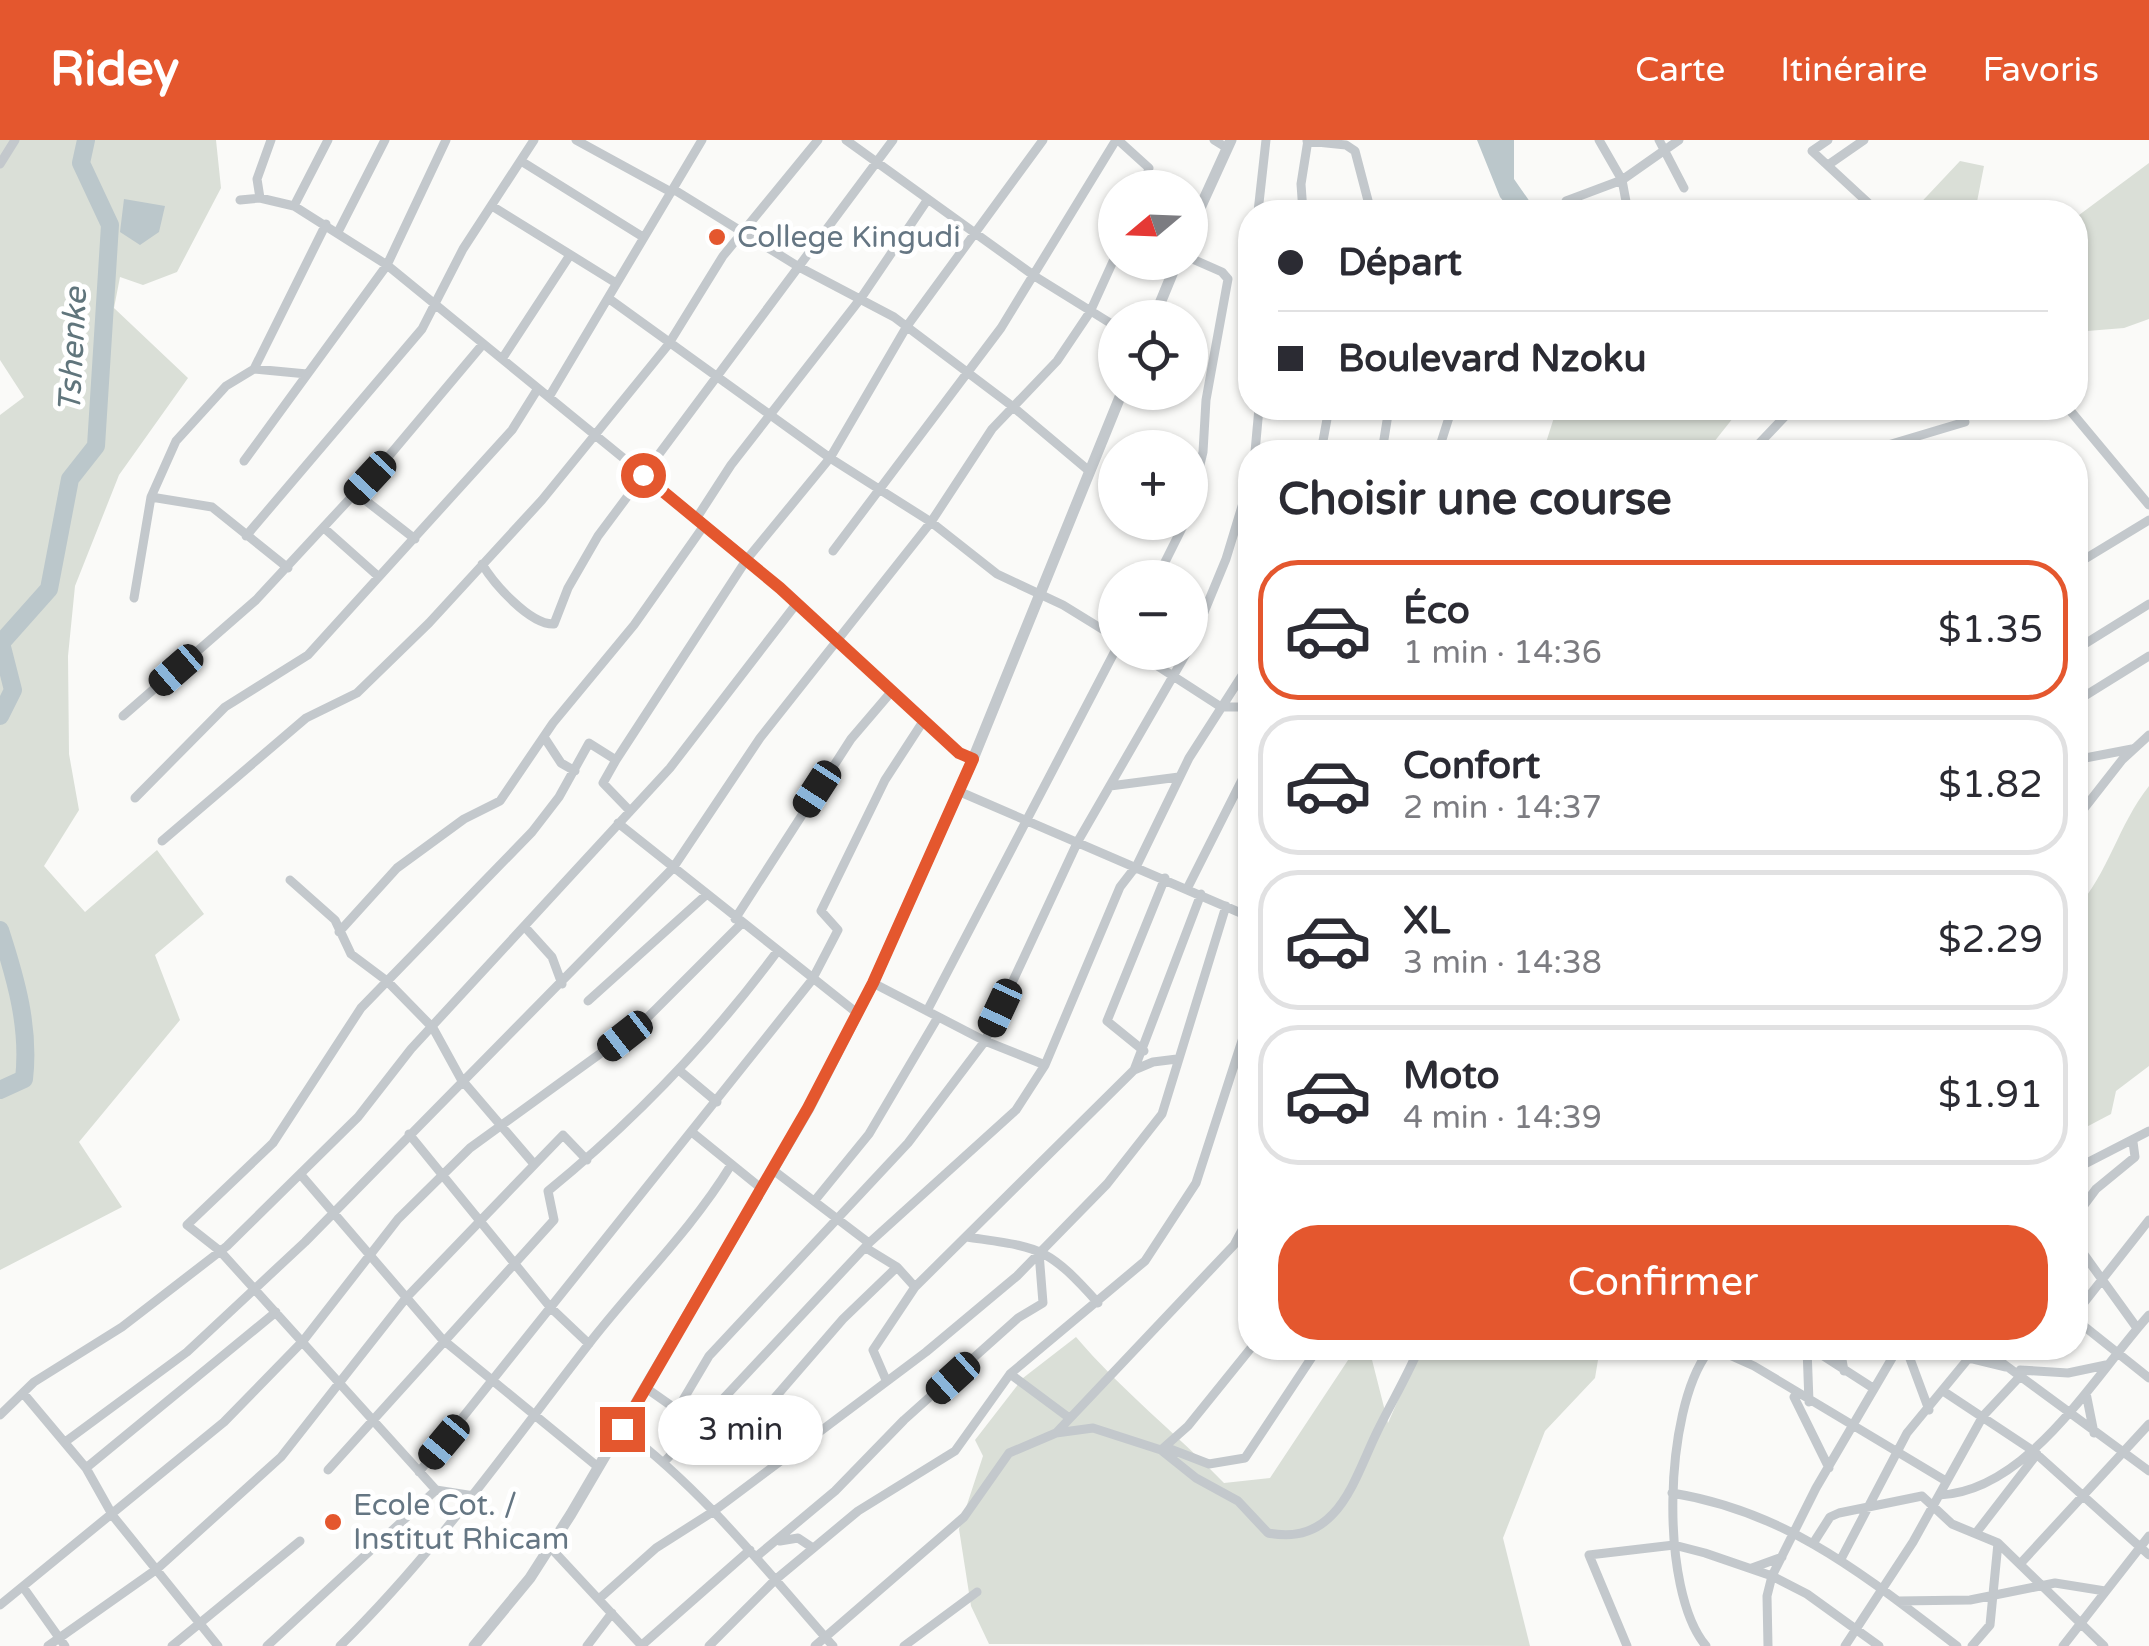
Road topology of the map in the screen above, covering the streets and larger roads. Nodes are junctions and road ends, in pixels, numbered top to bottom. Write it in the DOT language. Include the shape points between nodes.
graph roads {
  1 [pos="15,140"];
  2 [pos="271,140"];
  3 [pos="328,140"];
  4 [pos="385,140"];
  5 [pos="446,140"];
  6 [pos="534,140"];
  7 [pos="576,140"];
  8 [pos="702,140"];
  9 [pos="818,140"];
  10 [pos="846,140"];
  11 [pos="893,140"];
  12 [pos="1043,140"];
  13 [pos="1117,140"];
  14 [pos="1214,140"];
  15 [pos="1266,140"];
  16 [pos="1308,140"];
  17 [pos="1599,140"];
  18 [pos="1659,140"];
  19 [pos="1679,140"];
  20 [pos="1828,140"];
  21 [pos="1864,140"];
  22 [pos="1229,144"];
  23 [pos="1667,152"];
  24 [pos="520,161"];
  25 [pos="874,162"];
  26 [pos="0,164"];
  27 [pos="1828,165"];
  28 [pos="1148,170"];
  29 [pos="1622,180"];
  30 [pos="1684,188"];
  31 [pos="672,190"];
  32 [pos="1208,190"];
  33 [pos="260,198"];
  34 [pos="240,200"];
  35 [pos="928,200"];
  36 [pos="1259,200"];
  37 [pos="1304,200"];
  38 [pos="1368,200"];
  39 [pos="1569,200"];
  40 [pos="1626,200"];
  41 [pos="1865,200"];
  42 [pos="294,206"];
  43 [pos="492,206"];
  44 [pos="326,224"];
  45 [pos="746,230"];
  46 [pos="338,232"];
  47 [pos="976,234"];
  48 [pos="643,237"];
  49 [pos="570,254"];
  50 [pos="387,265"];
  51 [pos="1208,266"];
  52 [pos="800,267"];
  53 [pos="1036,277"];
  54 [pos="1104,280"];
  55 [pos="616,283"];
  56 [pos="608,298"];
  57 [pos="860,298"];
  58 [pos="434,306"];
  59 [pos="1090,312"];
  60 [pos="1098,316"];
  61 [pos="907,326"];
  62 [pos="483,344"];
  63 [pos="668,345"];
  64 [pos="502,359"];
  65 [pos="254,369"];
  66 [pos="965,371"];
  67 [pos="307,374"];
  68 [pos="718,375"];
  69 [pos="538,390"];
  70 [pos="549,397"];
  71 [pos="1012,406"];
  72 [pos="1114,410"];
  73 [pos="771,414"];
  74 [pos="1782,420"];
  75 [pos="2078,420"];
  76 [pos="1965,422"];
  77 [pos="1204,430"];
  78 [pos="595,436"];
  79 [pos="1762,440"];
  80 [pos="1904,440"];
  81 [pos="830,458"];
  82 [pos="244,462"];
  83 [pos="1088,470"];
  84 [pos="643,475"];
  85 [pos="880,488"];
  86 [pos="356,493"];
  87 [pos="151,497"];
  88 [pos="2149,505"];
  89 [pos="1238,520"];
  90 [pos="2149,520"];
  91 [pos="931,522"];
  92 [pos="699,523"];
  93 [pos="324,528"];
  94 [pos="246,536"];
  95 [pos="414,538"];
  96 [pos="834,551"];
  97 [pos="2088,557"];
  98 [pos="747,559"];
  99 [pos="482,564"];
  100 [pos="288,568"];
  101 [pos="380,577"];
  102 [pos="1040,596"];
  103 [pos="134,598"];
  104 [pos="798,603"];
  105 [pos="1208,603"];
  106 [pos="2149,604"];
  107 [pos="1098,628"];
  108 [pos="836,639"];
  109 [pos="2088,642"];
  110 [pos="2149,656"];
  111 [pos="1105,670"];
  112 [pos="1164,670"];
  113 [pos="1180,670"];
  114 [pos="1176,678"];
  115 [pos="1238,681"];
  116 [pos="892,691"];
  117 [pos="2088,694"];
  118 [pos="1228,696"];
  119 [pos="1238,706"];
  120 [pos="1220,707"];
  121 [pos="1238,707"];
  122 [pos="123,716"];
  123 [pos="924,720"];
  124 [pos="2149,735"];
  125 [pos="544,737"];
  126 [pos="2132,749"];
  127 [pos="2088,757"];
  128 [pos="973,759"];
  129 [pos="616,760"];
  130 [pos="575,772"];
  131 [pos="1179,777"];
  132 [pos="1110,786"];
  133 [pos="1238,788"];
  134 [pos="958,791"];
  135 [pos="136,798"];
  136 [pos="2088,804"];
  137 [pos="630,810"];
  138 [pos="1024,818"];
  139 [pos="618,823"];
  140 [pos="1078,840"];
  141 [pos="162,841"];
  142 [pos="1137,866"];
  143 [pos="673,868"];
  144 [pos="1165,878"];
  145 [pos="290,880"];
  146 [pos="1188,887"];
  147 [pos="1200,894"];
  148 [pos="706,895"];
  149 [pos="1226,906"];
  150 [pos="1238,911"];
  151 [pos="738,922"];
  152 [pos="524,926"];
  153 [pos="339,932"];
  154 [pos="776,953"];
  155 [pos="812,980"];
  156 [pos="387,981"];
  157 [pos="873,983"];
  158 [pos="562,984"];
  159 [pos="588,1001"];
  160 [pos="927,1011"];
  161 [pos="857,1013"];
  162 [pos="938,1017"];
  163 [pos="433,1028"];
  164 [pos="985,1041"];
  165 [pos="1144,1052"];
  166 [pos="1238,1053"];
  167 [pos="1177,1059"];
  168 [pos="1045,1065"];
  169 [pos="1134,1070"];
  170 [pos="680,1071"];
  171 [pos="461,1079"];
  172 [pos="717,1102"];
  173 [pos="498,1126"];
  174 [pos="2149,1131"];
  175 [pos="693,1133"];
  176 [pos="409,1134"];
  177 [pos="2133,1142"];
  178 [pos="587,1160"];
  179 [pos="534,1164"];
  180 [pos="2088,1164"];
  181 [pos="731,1166"];
  182 [pos="774,1170"];
  183 [pos="300,1175"];
  184 [pos="443,1175"];
  185 [pos="762,1189"];
  186 [pos="816,1199"];
  187 [pos="2088,1200"];
  188 [pos="335,1212"];
  189 [pos="837,1220"];
  190 [pos="2149,1220"];
  191 [pos="478,1222"];
  192 [pos="967,1237"];
  193 [pos="1238,1238"];
  194 [pos="868,1245"];
  195 [pos="220,1251"];
  196 [pos="370,1252"];
  197 [pos="1040,1252"];
  198 [pos="2088,1260"];
  199 [pos="514,1262"];
  200 [pos="896,1267"];
  201 [pos="2102,1280"];
  202 [pos="915,1287"];
  203 [pos="252,1290"];
  204 [pos="406,1298"];
  205 [pos="2088,1299"];
  206 [pos="1098,1303"];
  207 [pos="550,1306"];
  208 [pos="276,1312"];
  209 [pos="2149,1314"];
  210 [pos="2137,1328"];
  211 [pos="2088,1329"];
  212 [pos="442,1339"];
  213 [pos="302,1341"];
  214 [pos="589,1344"];
  215 [pos="2115,1354"];
  216 [pos="1240,1360"];
  217 [pos="1310,1360"];
  218 [pos="1413,1360"];
  219 [pos="1705,1360"];
  220 [pos="1740,1360"];
  221 [pos="1809,1360"];
  222 [pos="1827,1360"];
  223 [pos="1842,1360"];
  224 [pos="1893,1360"];
  225 [pos="1907,1360"];
  226 [pos="1967,1360"];
  227 [pos="1977,1360"];
  228 [pos="1998,1360"];
  229 [pos="2106,1365"];
  230 [pos="2011,1368"];
  231 [pos="1844,1371"];
  232 [pos="2023,1373"];
  233 [pos="1010,1374"];
  234 [pos="2149,1378"];
  235 [pos="886,1380"];
  236 [pos="494,1381"];
  237 [pos="338,1386"];
  238 [pos="646,1388"];
  239 [pos="1873,1388"];
  240 [pos="1789,1391"];
  241 [pos="1944,1391"];
  242 [pos="23,1392"];
  243 [pos="2086,1393"];
  244 [pos="1810,1402"];
  245 [pos="1928,1410"];
  246 [pos="2067,1412"];
  247 [pos="0,1415"];
  248 [pos="1068,1416"];
  249 [pos="1983,1416"];
  250 [pos="535,1418"];
  251 [pos="1806,1420"];
  252 [pos="370,1422"];
  253 [pos="1852,1424"];
  254 [pos="2149,1424"];
  255 [pos="622,1429"];
  256 [pos="1056,1432"];
  257 [pos="2094,1432"];
  258 [pos="66,1442"];
  259 [pos="1163,1449"];
  260 [pos="1897,1452"];
  261 [pos="2034,1452"];
  262 [pos="786,1454"];
  263 [pos="2122,1454"];
  264 [pos="665,1462"];
  265 [pos="86,1468"];
  266 [pos="598,1468"];
  267 [pos="1829,1468"];
  268 [pos="328,1470"];
  269 [pos="2149,1471"];
  270 [pos="419,1472"];
  271 [pos="1946,1480"];
  272 [pos="436,1490"];
  273 [pos="1672,1493"];
  274 [pos="474,1496"];
  275 [pos="2082,1498"];
  276 [pos="1936,1500"];
  277 [pos="1869,1508"];
  278 [pos="714,1511"];
  279 [pos="113,1516"];
  280 [pos="1794,1531"];
  281 [pos="1976,1533"];
  282 [pos="2149,1536"];
  283 [pos="300,1541"];
  284 [pos="1814,1542"];
  285 [pos="1998,1543"];
  286 [pos="774,1544"];
  287 [pos="1674,1545"];
  288 [pos="549,1546"];
  289 [pos="813,1548"];
  290 [pos="2145,1551"];
  291 [pos="753,1554"];
  292 [pos="1782,1557"];
  293 [pos="1842,1560"];
  294 [pos="2020,1564"];
  295 [pos="1752,1568"];
  296 [pos="158,1570"];
  297 [pos="1772,1576"];
  298 [pos="775,1580"];
  299 [pos="2042,1586"];
  300 [pos="23,1587"];
  301 [pos="1881,1588"];
  302 [pos="2105,1591"];
  303 [pos="977,1592"];
  304 [pos="1994,1595"];
  305 [pos="600,1598"];
  306 [pos="1898,1600"];
  307 [pos="0,1605"];
  308 [pos="612,1613"];
  309 [pos="201,1625"];
  310 [pos="2080,1625"];
  311 [pos="1861,1633"];
  312 [pos="62,1642"];
  313 [pos="829,1642"];
  314 [pos="479,1644"];
  315 [pos="48,1646"];
  316 [pos="172,1646"];
  317 [pos="218,1646"];
  318 [pos="266,1646"];
  319 [pos="340,1646"];
  320 [pos="587,1646"];
  321 [pos="642,1646"];
  322 [pos="708,1646"];
  323 [pos="815,1646"];
  324 [pos="904,1646"];
  325 [pos="1627,1646"];
  326 [pos="1706,1646"];
  327 [pos="1768,1646"];
  328 [pos="1845,1646"];
  329 [pos="1864,1646"];
  330 [pos="1879,1646"];
  331 [pos="1957,1646"];
  332 [pos="1972,1646"];
  333 [pos="2063,1646"];
  334 [pos="2104,1646"];
  1 -- 26 [label="street"];
  2 -- 33 [label="street" via="257,179"];
  3 -- 42 [label="street"];
  4 -- 46 [label="street"];
  5 -- 50 [label="street"];
  6 -- 24 [label="street"];
  7 -- 31 [label="street"];
  8 -- 31 [label="street"];
  9 -- 45 [label="street"];
  10 -- 25 [label="street"];
  11 -- 25 [label="street"];
  12 -- 47 [label="street"];
  13 -- 28 [label="street"];
  13 -- 53 [label="street"];
  14 -- 22 [label="street"];
  15 -- 36 [label="street"];
  16 -- 37 [label="street"];
  16 -- 38 [label="street" via="1354,151"];
  17 -- 29 [label="street"];
  18 -- 23 [label="street"];
  19 -- 23 [label="street"];
  20 -- 27 [label="street" via="1812,151"];
  21 -- 27 [label="street"];
  22 -- 32 [label="street"];
  23 -- 29 [label="street"];
  23 -- 30 [label="street"];
  24 -- 43 [label="street"];
  24 -- 48 [label="street"];
  25 -- 35 [label="street"];
  25 -- 52 [label="street"];
  27 -- 41 [label="street"];
  29 -- 39 [label="street"];
  29 -- 40 [label="street"];
  31 -- 45 [label="street"];
  31 -- 48 [label="street"];
  33 -- 34 [label="street"];
  33 -- 42 [label="street"];
  35 -- 47 [label="street"];
  35 -- 57 [label="street"];
  42 -- 44 [label="street"];
  43 -- 49 [label="street"];
  43 -- 58 [label="street"];
  44 -- 46 [label="street"];
  44 -- 65 [label="street"];
  45 -- 52 [label="street"];
  45 -- 63 [label="street"];
  46 -- 50 [label="street"];
  47 -- 53 [label="street"];
  47 -- 61 [label="street"];
  48 -- 55 [label="street"];
  49 -- 55 [label="street"];
  49 -- 64 [label="street"];
  50 -- 58 [label="street"];
  50 -- 67 [label="street"];
  51 -- 77 [label="street" via="1228,279"];
  52 -- 57 [label="street"];
  52 -- 68 [label="street"];
  53 -- 59 [label="street"];
  53 -- 66 [label="street"];
  54 -- 59 [label="street"];
  55 -- 56 [label="street"];
  56 -- 63 [label="street"];
  56 -- 70 [label="street"];
  57 -- 61 [label="street"];
  57 -- 73 [label="street"];
  58 -- 62 [label="street"];
  58 -- 94 [label="street"];
  59 -- 60 [label="street"];
  59 -- 71 [label="street" via="1057,361"];
  61 -- 66 [label="street"];
  61 -- 81 [label="street"];
  62 -- 64 [label="street"];
  62 -- 86 [label="street"];
  63 -- 68 [label="street"];
  63 -- 78 [label="street"];
  64 -- 69 [label="street"];
  65 -- 67 [label="street"];
  65 -- 87 [label="street" via="193,419"];
  66 -- 71 [label="street"];
  66 -- 85 [label="street"];
  67 -- 82 [label="street"];
  68 -- 73 [label="street"];
  68 -- 84 [label="street"];
  69 -- 70 [label="street"];
  69 -- 95 [label="street" via="512,430"];
  70 -- 78 [label="street"];
  71 -- 83 [label="street"];
  71 -- 91 [label="street"];
  72 -- 83 [label="street"];
  73 -- 81 [label="street"];
  73 -- 92 [label="street"];
  74 -- 79 [label="street"];
  75 -- 88 [label="street"];
  76 -- 80 [label="street"];
  78 -- 84 [label="street"];
  78 -- 99 [label="street"];
  81 -- 85 [label="street"];
  81 -- 98 [label="street"];
  83 -- 102 [label="street"];
  84 -- 92 [label="street"];
  84 -- 99 [label="street" via="598,536 554,624 534,616"];
  85 -- 91 [label="street"];
  85 -- 96 [label="street"];
  86 -- 93 [label="street"];
  86 -- 95 [label="street"];
  87 -- 94 [label="street" via="212,507"];
  87 -- 103 [label="street"];
  89 -- 105 [label="street"];
  90 -- 97 [label="street"];
  91 -- 102 [label="street" via="997,574"];
  91 -- 108 [label="street"];
  92 -- 98 [label="street"];
  92 -- 125 [label="street" via="634,625"];
  93 -- 100 [label="street"];
  93 -- 101 [label="street"];
  94 -- 100 [label="street"];
  95 -- 101 [label="street"];
  98 -- 104 [label="street"];
  98 -- 129 [label="street"];
  99 -- 141 [label="street" via="378,675 306,718"];
  100 -- 122 [label="street"];
  101 -- 135 [label="street" via="308,655 225,707"];
  102 -- 107 [label="street"];
  102 -- 128 [label="street"];
  104 -- 108 [label="street"];
  104 -- 137 [label="street" via="696,737"];
  106 -- 109 [label="street"];
  108 -- 116 [label="street"];
  108 -- 143 [label="street"];
  110 -- 117 [label="street"];
  111 -- 138 [label="street"];
  112 -- 114 [label="street"];
  113 -- 114 [label="street"];
  114 -- 120 [label="street"];
  114 -- 132 [label="street"];
  115 -- 118 [label="street"];
  116 -- 123 [label="street"];
  116 -- 151 [label="street" via="851,740"];
  118 -- 119 [label="street"];
  118 -- 120 [label="street"];
  120 -- 121 [label="street"];
  120 -- 131 [label="street"];
  123 -- 128 [label="street"];
  123 -- 155 [label="street" via="885,780 821,911 838,930"];
  124 -- 126 [label="street"];
  125 -- 130 [label="street"];
  125 -- 153 [label="street" via="500,801 397,868"];
  126 -- 127 [label="street"];
  126 -- 136 [label="street"];
  128 -- 134 [label="street"];
  129 -- 130 [label="street" via="590,742"];
  129 -- 137 [label="street" via="603,783"];
  130 -- 156 [label="street" via="532,832"];
  131 -- 132 [label="street"];
  131 -- 142 [label="street"];
  132 -- 140 [label="street"];
  133 -- 146 [label="street"];
  134 -- 138 [label="street"];
  134 -- 157 [label="street"];
  137 -- 139 [label="street"];
  138 -- 140 [label="street"];
  138 -- 160 [label="street"];
  139 -- 143 [label="street"];
  139 -- 152 [label="street"];
  140 -- 142 [label="street"];
  140 -- 164 [label="street"];
  142 -- 144 [label="street"];
  142 -- 168 [label="street" via="1120,887"];
  143 -- 148 [label="street"];
  143 -- 158 [label="street"];
  144 -- 146 [label="street"];
  144 -- 165 [label="street" via="1107,1021"];
  145 -- 153 [label="street" via="335,920"];
  146 -- 147 [label="street"];
  147 -- 149 [label="street"];
  147 -- 165 [label="street"];
  148 -- 151 [label="street"];
  148 -- 159 [label="street"];
  149 -- 150 [label="street"];
  149 -- 167 [label="street"];
  151 -- 154 [label="street"];
  151 -- 173 [label="street" via="641,1024"];
  152 -- 158 [label="street" via="552,957"];
  152 -- 163 [label="street"];
  153 -- 156 [label="street" via="352,954"];
  154 -- 155 [label="street"];
  154 -- 170 [label="street"];
  155 -- 161 [label="street"];
  155 -- 172 [label="street"];
  156 -- 163 [label="street"];
  156 -- 195 [label="street" via="360,1008 273,1142 187,1224"];
  157 -- 160 [label="street"];
  157 -- 161 [label="street"];
  158 -- 171 [label="street"];
  160 -- 162 [label="street"];
  161 -- 182 [label="street"];
  162 -- 164 [label="street"];
  162 -- 186 [label="street" via="870,1134"];
  163 -- 171 [label="street"];
  163 -- 183 [label="street"];
  164 -- 168 [label="street"];
  164 -- 189 [label="street" via="908,1143"];
  165 -- 169 [label="street"];
  166 -- 206 [label="street" via="1196,1183 1146,1261"];
  167 -- 169 [label="street"];
  167 -- 197 [label="street" via="1162,1114 1107,1184"];
  168 -- 194 [label="street" via="1016,1110"];
  169 -- 192 [label="street"];
  170 -- 172 [label="street"];
  170 -- 178 [label="street"];
  171 -- 173 [label="street"];
  171 -- 176 [label="street"];
  172 -- 175 [label="street"];
  173 -- 179 [label="street"];
  173 -- 184 [label="street"];
  174 -- 177 [label="street"];
  175 -- 181 [label="street"];
  175 -- 207 [label="street"];
  176 -- 184 [label="street"];
  176 -- 188 [label="street"];
  177 -- 180 [label="street"];
  177 -- 187 [label="street" via="2137,1155"];
  178 -- 179 [label="street" via="564,1134"];
  178 -- 199 [label="street" via="548,1192 554,1220"];
  179 -- 191 [label="street"];
  181 -- 185 [label="street"];
  181 -- 214 [label="street"];
  182 -- 185 [label="street"];
  182 -- 186 [label="street"];
  183 -- 188 [label="street"];
  183 -- 195 [label="street"];
  184 -- 191 [label="street"];
  184 -- 196 [label="street"];
  185 -- 238 [label="street"];
  186 -- 189 [label="street"];
  188 -- 196 [label="street"];
  188 -- 203 [label="street"];
  189 -- 194 [label="street"];
  189 -- 238 [label="street" via="710,1356 680,1405"];
  190 -- 201 [label="street"];
  191 -- 199 [label="street"];
  191 -- 204 [label="street"];
  192 -- 197 [label="street"];
  192 -- 202 [label="street"];
  193 -- 248 [label="street"];
  194 -- 200 [label="street"];
  194 -- 264 [label="street"];
  195 -- 203 [label="street"];
  195 -- 242 [label="street" via="138,1316"];
  196 -- 204 [label="street"];
  196 -- 213 [label="street"];
  197 -- 206 [label="street"];
  197 -- 235 [label="street"];
  197 -- 286 [label="street" via="1042,1303"];
  198 -- 201 [label="street"];
  199 -- 207 [label="street"];
  199 -- 212 [label="street"];
  200 -- 202 [label="street"];
  200 -- 262 [label="street" via="772,1401 771,1418"];
  201 -- 205 [label="street"];
  201 -- 210 [label="street"];
  202 -- 235 [label="street" via="873,1350"];
  203 -- 208 [label="street"];
  203 -- 258 [label="street" via="149,1383"];
  204 -- 212 [label="street"];
  204 -- 237 [label="street"];
  206 -- 233 [label="street"];
  207 -- 214 [label="street"];
  207 -- 236 [label="street"];
  208 -- 213 [label="street"];
  208 -- 265 [label="street"];
  209 -- 210 [label="street"];
  210 -- 215 [label="street"];
  211 -- 215 [label="street"];
  212 -- 236 [label="street"];
  212 -- 252 [label="street"];
  213 -- 237 [label="street"];
  213 -- 279 [label="street" via="224,1422"];
  214 -- 250 [label="street"];
  215 -- 229 [label="street"];
  215 -- 234 [label="street"];
  216 -- 259 [label="street"];
  217 -- 259 [label="street" via="1248,1456 1209,1464"];
  218 -- 259 [label="street" via="1355,1488 1342,1508 1309,1530 1268,1533 1238,1502"];
  219 -- 273 [label="street" via="1684,1417"];
  220 -- 240 [label="street"];
  221 -- 244 [label="street"];
  222 -- 231 [label="street"];
  223 -- 231 [label="street"];
  224 -- 239 [label="street"];
  225 -- 245 [label="street"];
  226 -- 241 [label="street"];
  227 -- 230 [label="street"];
  228 -- 230 [label="street"];
  229 -- 232 [label="street"];
  229 -- 243 [label="street"];
  230 -- 232 [label="street"];
  231 -- 239 [label="street"];
  232 -- 246 [label="street"];
  232 -- 249 [label="street"];
  233 -- 248 [label="street"];
  233 -- 289 [label="street" via="955,1451 858,1511"];
  235 -- 262 [label="street"];
  236 -- 250 [label="street"];
  236 -- 270 [label="street"];
  237 -- 252 [label="street"];
  237 -- 296 [label="street" via="281,1457"];
  238 -- 255 [label="street"];
  239 -- 253 [label="street"];
  240 -- 244 [label="street"];
  240 -- 251 [label="street"];
  241 -- 245 [label="street"];
  241 -- 249 [label="street"];
  242 -- 247 [label="street"];
  242 -- 258 [label="street"];
  243 -- 246 [label="street"];
  243 -- 257 [label="street"];
  244 -- 251 [label="street"];
  244 -- 253 [label="street"];
  245 -- 260 [label="street"];
  246 -- 257 [label="street"];
  246 -- 261 [label="street"];
  248 -- 256 [label="street"];
  249 -- 261 [label="street"];
  249 -- 271 [label="street"];
  250 -- 266 [label="street"];
  250 -- 274 [label="street"];
  251 -- 267 [label="street"];
  252 -- 268 [label="street"];
  252 -- 270 [label="street"];
  253 -- 260 [label="street"];
  253 -- 267 [label="street"];
  254 -- 263 [label="street"];
  255 -- 264 [label="street"];
  255 -- 266 [label="street"];
  256 -- 259 [label="street" via="1093,1428"];
  256 -- 313 [label="street" via="1009,1453 964,1517"];
  257 -- 263 [label="street"];
  258 -- 265 [label="street"];
  260 -- 271 [label="street"];
  260 -- 277 [label="street"];
  261 -- 275 [label="street"];
  261 -- 276 [label="street" via="1985,1485"];
  261 -- 281 [label="street"];
  262 -- 278 [label="street"];
  263 -- 269 [label="street"];
  263 -- 275 [label="street"];
  264 -- 278 [label="street"];
  265 -- 279 [label="street"];
  266 -- 288 [label="street"];
  267 -- 280 [label="street"];
  270 -- 272 [label="street"];
  271 -- 276 [label="street"];
  272 -- 274 [label="street"];
  272 -- 318 [label="street"];
  273 -- 280 [label="street" via="1722,1501"];
  273 -- 287 [label="street"];
  274 -- 319 [label="street"];
  275 -- 290 [label="street"];
  275 -- 294 [label="street"];
  276 -- 277 [label="street" via="1917,1494"];
  276 -- 281 [label="street" via="1952,1524"];
  276 -- 301 [label="street"];
  277 -- 284 [label="street" via="1830,1517"];
  277 -- 293 [label="street"];
  278 -- 291 [label="street"];
  278 -- 305 [label="street" via="656,1548"];
  279 -- 296 [label="street"];
  279 -- 300 [label="street"];
  280 -- 284 [label="street"];
  280 -- 292 [label="street"];
  281 -- 285 [label="street"];
  282 -- 290 [label="street"];
  283 -- 309 [label="street"];
  284 -- 293 [label="street"];
  285 -- 294 [label="street"];
  285 -- 304 [label="street"];
  286 -- 289 [label="street" via="798,1538"];
  286 -- 291 [label="street"];
  287 -- 295 [label="street"];
  287 -- 325 [label="street" via="1589,1555"];
  287 -- 326 [label="street" via="1686,1614"];
  288 -- 305 [label="street"];
  288 -- 314 [label="street"];
  289 -- 298 [label="street"];
  290 -- 302 [label="street"];
  291 -- 298 [label="street"];
  291 -- 321 [label="street"];
  292 -- 295 [label="street"];
  292 -- 297 [label="street"];
  293 -- 301 [label="street"];
  294 -- 299 [label="street"];
  295 -- 297 [label="street"];
  296 -- 309 [label="street"];
  296 -- 312 [label="street"];
  297 -- 311 [label="street"];
  297 -- 327 [label="street"];
  298 -- 313 [label="street"];
  298 -- 322 [label="street"];
  299 -- 302 [label="street"];
  299 -- 304 [label="street"];
  299 -- 310 [label="street"];
  300 -- 307 [label="street"];
  300 -- 312 [label="street"];
  301 -- 306 [label="street"];
  301 -- 311 [label="street"];
  302 -- 310 [label="street"];
  303 -- 324 [label="street"];
  304 -- 306 [label="street"];
  304 -- 332 [label="street" via="1990,1626"];
  305 -- 308 [label="street"];
  306 -- 331 [label="street"];
  308 -- 320 [label="street"];
  308 -- 321 [label="street"];
  309 -- 316 [label="street"];
  309 -- 317 [label="street"];
  310 -- 333 [label="street"];
  310 -- 334 [label="street"];
  311 -- 328 [label="street"];
  311 -- 329 [label="street"];
  311 -- 330 [label="street"];
  312 -- 315 [label="street"];
  313 -- 323 [label="street"];
}
